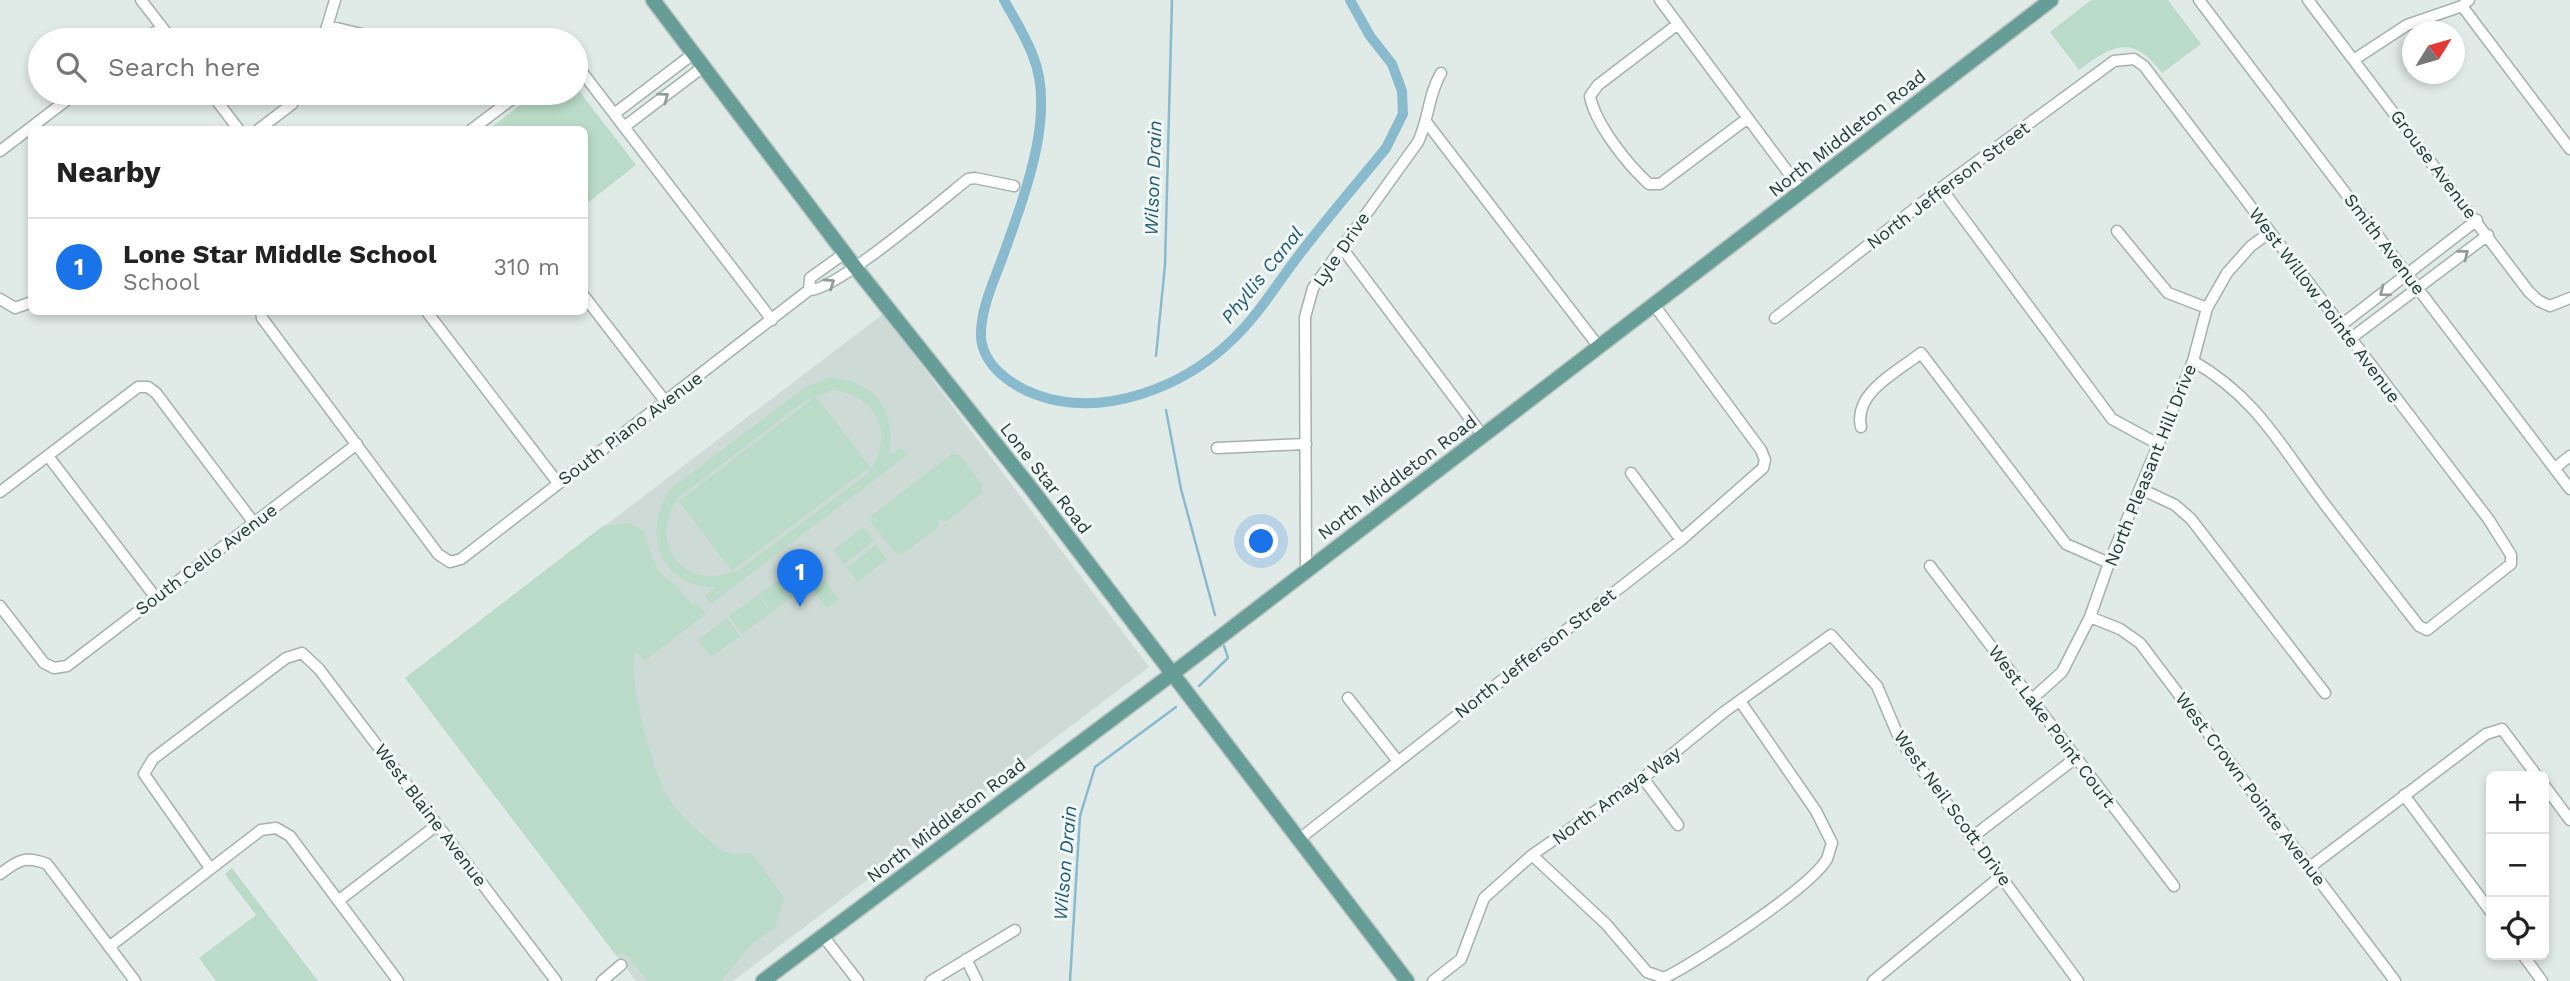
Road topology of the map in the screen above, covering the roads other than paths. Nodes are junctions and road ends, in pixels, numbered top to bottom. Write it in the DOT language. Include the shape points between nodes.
graph roads {
  1 [pos="141,0"];
  2 [pos="335,0"];
  3 [pos="653,0"];
  4 [pos="1660,0"];
  5 [pos="2051,0"];
  6 [pos="2199,0"];
  7 [pos="2308,0"];
  8 [pos="2466,3"];
  9 [pos="1678,24"];
  10 [pos="328,26"];
  11 [pos="162,27"];
  12 [pos="336,28"];
  13 [pos="693,54"];
  14 [pos="2126,59"];
  15 [pos="2355,59"];
  16 [pos="703,67"];
  17 [pos="1441,73"];
  18 [pos="588,82"];
  19 [pos="61,105"];
  20 [pos="220,105"];
  21 [pos="291,105"];
  22 [pos="504,105"];
  23 [pos="614,114"];
  24 [pos="1748,118"];
  25 [pos="1427,123"];
  26 [pos="33,126"];
  27 [pos="236,126"];
  28 [pos="263,126"];
  29 [pos="476,126"];
  30 [pos="624,127"];
  31 [pos="28,130"];
  32 [pos="2570,149"];
  33 [pos="0,152"];
  34 [pos="1014,186"];
  35 [pos="1941,188"];
  36 [pos="1802,191"];
  37 [pos="2477,220"];
  38 [pos="2117,230"];
  39 [pos="2269,233"];
  40 [pos="2488,235"];
  41 [pos="1342,248"];
  42 [pos="845,253"];
  43 [pos="855,267"];
  44 [pos="2408,274"];
  45 [pos="2418,288"];
  46 [pos="809,290"];
  47 [pos="2570,298"];
  48 [pos="0,299"];
  49 [pos="588,301"];
  50 [pos="28,303"];
  51 [pos="1654,305"];
  52 [pos="2207,308"];
  53 [pos="262,315"];
  54 [pos="429,315"];
  55 [pos="1775,318"];
  56 [pos="772,320"];
  57 [pos="2340,326"];
  58 [pos="2350,339"];
  59 [pos="1599,347"];
  60 [pos="2193,360"];
  61 [pos="665,401"];
  62 [pos="1861,427"];
  63 [pos="1483,436"];
  64 [pos="356,444"];
  65 [pos="1306,444"];
  66 [pos="2158,444"];
  67 [pos="1217,448"];
  68 [pos="48,456"];
  69 [pos="2570,456"];
  70 [pos="2555,468"];
  71 [pos="1631,473"];
  72 [pos="558,483"];
  73 [pos="2141,489"];
  74 [pos="2570,489"];
  75 [pos="0,492"];
  76 [pos="254,523"];
  77 [pos="1681,540"];
  78 [pos="2109,563"];
  79 [pos="1930,566"];
  80 [pos="1306,571"];
  81 [pos="156,598"];
  82 [pos="0,606"];
  83 [pos="2090,617"];
  84 [pos="1831,635"];
  85 [pos="1172,674"];
  86 [pos="2325,693"];
  87 [pos="1348,698"];
  88 [pos="2032,699"];
  89 [pos="1740,701"];
  90 [pos="2077,757"];
  91 [pos="1397,760"];
  92 [pos="2533,771"];
  93 [pos="1643,778"];
  94 [pos="2549,792"];
  95 [pos="2404,795"];
  96 [pos="2570,820"];
  97 [pos="437,825"];
  98 [pos="1678,825"];
  99 [pos="1971,838"];
  100 [pos="1298,840"];
  101 [pos="1532,855"];
  102 [pos="2310,867"];
  103 [pos="210,868"];
  104 [pos="0,874"];
  105 [pos="2001,876"];
  106 [pos="2174,886"];
  107 [pos="338,901"];
  108 [pos="2486,905"];
  109 [pos="1015,930"];
  110 [pos="823,936"];
  111 [pos="109,947"];
  112 [pos="966,959"];
  113 [pos="2527,960"];
  114 [pos="621,965"];
  115 [pos="135,981"];
  116 [pos="397,981"];
  117 [pos="556,981"];
  118 [pos="602,981"];
  119 [pos="763,981"];
  120 [pos="858,981"];
  121 [pos="931,981"];
  122 [pos="977,981"];
  123 [pos="1407,981"];
  124 [pos="1433,981"];
  125 [pos="1873,981"];
  126 [pos="2078,981"];
  127 [pos="2395,981"];
  128 [pos="2542,981"];
  1 -- 11 [label="street"];
  2 -- 10 [label="street"];
  3 -- 13 [label="main road, Lone Star Road"];
  4 -- 9 [label="street"];
  5 -- 36 [label="main road, North Middleton Road"];
  6 -- 44 [label="street, Smith Avenue"];
  7 -- 15 [label="street, Grouse Avenue"];
  8 -- 15 [label="street" via="2407,25"];
  8 -- 32 [label="street"];
  9 -- 24 [label="street"];
  9 -- 24 [label="street" via="1590,96 1632,168 1649,184 1660,184"];
  10 -- 12 [label="street"];
  13 -- 16 [label="main road, Lone Star Road"];
  13 -- 23 [label="street"];
  14 -- 35 [label="street, North Jefferson Street" via="2114,61"];
  14 -- 39 [label="street, West Willow Pointe Avenue" via="2144,66"];
  15 -- 37 [label="street, Grouse Avenue"];
  30 -- 16 [label="street, one-way"];
  16 -- 42 [label="main road, Lone Star Road"];
  17 -- 25 [label="street, Lyle Drive" via="1432,88"];
  18 -- 23 [label="street"];
  19 -- 26 [label="street"];
  20 -- 27 [label="street"];
  21 -- 28 [label="street"];
  22 -- 29 [label="street"];
  23 -- 30 [label="street"];
  24 -- 36 [label="street"];
  25 -- 41 [label="street, Lyle Drive"];
  25 -- 59 [label="street"];
  30 -- 56 [label="street"];
  31 -- 33 [label="street"];
  34 -- 43 [label="street, South Piano Avenue" via="968,179"];
  35 -- 55 [label="street, North Jefferson Street"];
  35 -- 66 [label="street" via="2112,419"];
  36 -- 51 [label="main road, North Middleton Road"];
  37 -- 40 [label="street, Grouse Avenue"];
  37 -- 44 [label="street"];
  38 -- 52 [label="street" via="2168,293"];
  39 -- 52 [label="street, North Pleasant Hill Drive" via="2227,273"];
  39 -- 57 [label="street, West Willow Pointe Avenue"];
  45 -- 40 [label="street, one-way"];
  40 -- 47 [label="street, Grouse Avenue" via="2539,301 2550,306"];
  41 -- 63 [label="street"];
  41 -- 65 [label="street, Lyle Drive" via="1313,288 1305,317"];
  42 -- 43 [label="main road, Lone Star Road"];
  42 -- 46 [label="street, South Piano Avenue" via="810,278"];
  46 -- 43 [label="street, South Piano Avenue, one-way" via="818,291"];
  43 -- 85 [label="main road, Lone Star Road"];
  44 -- 45 [label="street, Smith Avenue"];
  44 -- 57 [label="street, one-way"];
  45 -- 58 [label="street"];
  45 -- 70 [label="street, Smith Avenue"];
  46 -- 56 [label="street, South Piano Avenue"];
  48 -- 50 [label="street" via="15,308"];
  49 -- 61 [label="street"];
  51 -- 59 [label="main road, North Middleton Road"];
  51 -- 77 [label="street, North Jefferson Street" via="1765,460 1750,482"];
  52 -- 60 [label="street, North Pleasant Hill Drive"];
  53 -- 64 [label="street"];
  54 -- 72 [label="street"];
  56 -- 61 [label="street, South Piano Avenue"];
  57 -- 58 [label="street, West Willow Pointe Avenue"];
  58 -- 60 [label="street, West Willow Pointe Avenue" via="2511,555 2511,564 2427,630 2419,626 2353,541 2266,420 2225,379"];
  59 -- 63 [label="main road, North Middleton Road"];
  60 -- 66 [label="street, North Pleasant Hill Drive"];
  61 -- 72 [label="street, South Piano Avenue"];
  62 -- 78 [label="street" via="1858,415 1868,395 1921,353 2066,544"];
  63 -- 80 [label="main road, North Middleton Road"];
  64 -- 72 [label="street, South Piano Avenue" via="438,554 450,562 461,559"];
  64 -- 76 [label="street, South Cello Avenue"];
  65 -- 67 [label="street"];
  65 -- 80 [label="street, Lyle Drive"];
  66 -- 73 [label="street, North Pleasant Hill Drive"];
  68 -- 75 [label="street"];
  68 -- 76 [label="street" via="138,387 148,387"];
  68 -- 81 [label="street"];
  69 -- 70 [label="street"];
  70 -- 74 [label="street, Smith Avenue"];
  71 -- 77 [label="street"];
  73 -- 78 [label="street, North Pleasant Hill Drive"];
  73 -- 86 [label="street" via="2175,505 2191,519"];
  76 -- 81 [label="street, South Cello Avenue"];
  77 -- 91 [label="street, North Jefferson Street"];
  78 -- 83 [label="street, North Pleasant Hill Drive"];
  79 -- 88 [label="street, West Lake Point Court"];
  80 -- 85 [label="main road, North Middleton Road"];
  81 -- 82 [label="street, South Cello Avenue" via="68,666 54,668 44,663"];
  83 -- 88 [label="street, North Pleasant Hill Drive" via="2062,672"];
  83 -- 102 [label="street, West Crown Pointe Avenue" via="2140,643"];
  84 -- 89 [label="street, North Amaya Way"];
  84 -- 99 [label="street, West Neil Scott Drive" via="1877,685 1900,740"];
  85 -- 100 [label="main road, Lone Star Road"];
  85 -- 110 [label="main road, North Middleton Road"];
  87 -- 91 [label="street"];
  88 -- 90 [label="street, West Lake Point Court"];
  89 -- 93 [label="street, North Amaya Way"];
  89 -- 101 [label="street" via="1816,811 1832,843 1812,876 1756,918 1689,966 1664,978 1647,972 1606,924"];
  90 -- 99 [label="street"];
  90 -- 106 [label="street, West Lake Point Court"];
  91 -- 100 [label="street, North Jefferson Street"];
  92 -- 95 [label="street" via="2502,729 2496,730"];
  93 -- 98 [label="street"];
  93 -- 101 [label="street, North Amaya Way"];
  94 -- 96 [label="street"];
  95 -- 102 [label="street"];
  95 -- 108 [label="street"];
  97 -- 103 [label="street, West Blaine Avenue" via="320,669 302,653 286,658 153,759 144,774"];
  97 -- 107 [label="street"];
  97 -- 117 [label="street, West Blaine Avenue"];
  99 -- 105 [label="street, West Neil Scott Drive"];
  100 -- 123 [label="main road, Lone Star Road"];
  101 -- 124 [label="street, North Amaya Way" via="1484,898 1461,959"];
  102 -- 127 [label="street, West Crown Pointe Avenue"];
  103 -- 107 [label="street" via="261,830 276,828 290,836"];
  103 -- 111 [label="street"];
  104 -- 111 [label="street" via="19,860 32,858 47,864"];
  105 -- 125 [label="street"];
  105 -- 126 [label="street, West Neil Scott Drive"];
  107 -- 116 [label="street"];
  109 -- 112 [label="street"];
  110 -- 119 [label="main road, North Middleton Road"];
  110 -- 120 [label="street"];
  111 -- 115 [label="street"];
  112 -- 121 [label="street"];
  112 -- 122 [label="street"];
  113 -- 128 [label="street"];
  114 -- 118 [label="street"];
}
